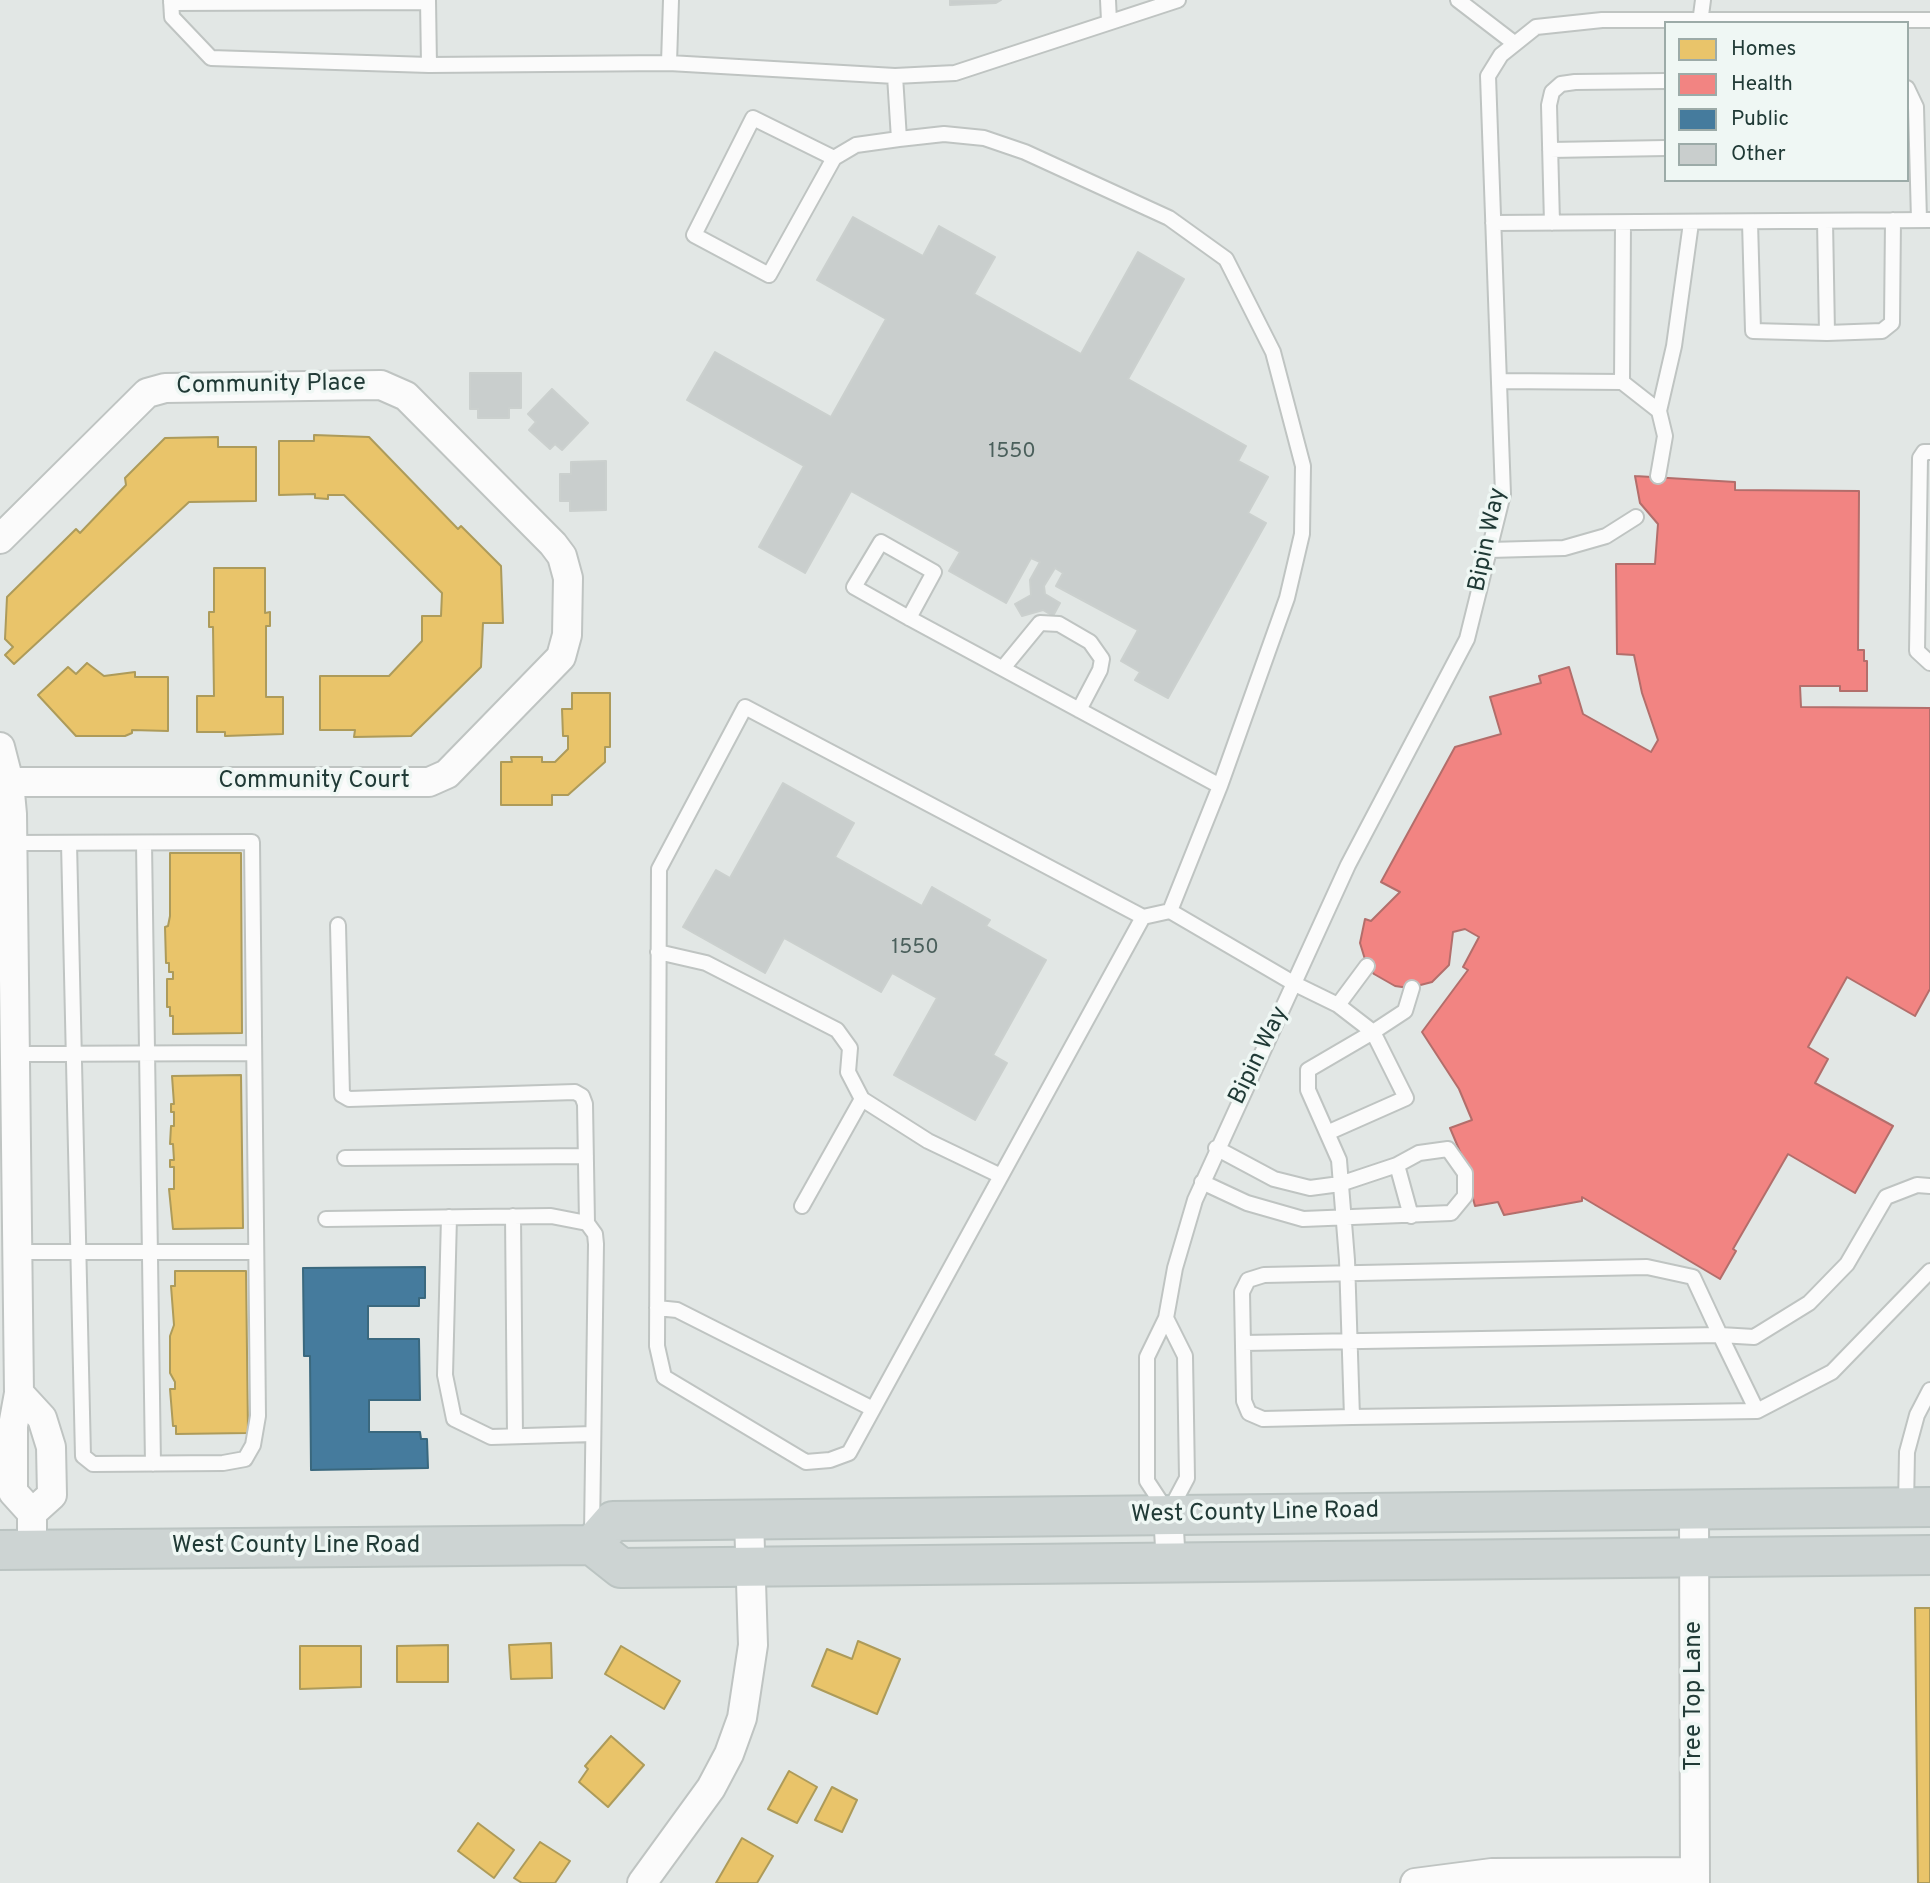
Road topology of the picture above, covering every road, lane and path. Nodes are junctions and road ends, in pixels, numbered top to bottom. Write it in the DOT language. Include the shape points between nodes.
graph roads {
  1 [pos="671,0"];
  2 [pos="1108,0"];
  3 [pos="1178,0"];
  4 [pos="1458,0"];
  5 [pos="1703,0"];
  6 [pos="428,1"];
  7 [pos="171,2"];
  8 [pos="1930,20"];
  9 [pos="1109,21"];
  10 [pos="1700,21"];
  11 [pos="1514,43"];
  12 [pos="669,63"];
  13 [pos="429,65"];
  14 [pos="895,76"];
  15 [pos="1664,80"];
  16 [pos="1909,92"];
  17 [pos="899,139"];
  18 [pos="1912,147"];
  19 [pos="1664,148"];
  20 [pos="1550,150"];
  21 [pos="834,158"];
  22 [pos="1893,220"];
  23 [pos="1924,220"];
  24 [pos="1825,221"];
  25 [pos="1751,222"];
  26 [pos="1493,223"];
  27 [pos="1552,223"];
  28 [pos="1623,223"];
  29 [pos="1691,223"];
  30 [pos="1827,332"];
  31 [pos="1499,381"];
  32 [pos="1622,382"];
  33 [pos="1659,411"];
  34 [pos="1930,452"];
  35 [pos="1658,475"];
  36 [pos="1636,517"];
  37 [pos="0,540"];
  38 [pos="1489,550"];
  39 [pos="909,618"];
  40 [pos="564,651"];
  41 [pos="1930,663"];
  42 [pos="1003,668"];
  43 [pos="1079,710"];
  44 [pos="0,747"];
  45 [pos="9,782"];
  46 [pos="1220,786"];
  47 [pos="6,843"];
  48 [pos="69,843"];
  49 [pos="145,843"];
  50 [pos="1170,911"];
  51 [pos="1143,917"];
  52 [pos="338,925"];
  53 [pos="658,952"];
  54 [pos="1367,966"];
  55 [pos="1295,984"];
  56 [pos="1412,988"];
  57 [pos="1338,1005"];
  58 [pos="1373,1032"];
  59 [pos="253,1053"];
  60 [pos="15,1054"];
  61 [pos="75,1056"];
  62 [pos="149,1056"];
  63 [pos="862,1099"];
  64 [pos="8,1106"];
  65 [pos="1326,1133"];
  66 [pos="1216,1148"];
  67 [pos="586,1156"];
  68 [pos="345,1158"];
  69 [pos="1397,1165"];
  70 [pos="1001,1176"];
  71 [pos="1202,1182"];
  72 [pos="1340,1184"];
  73 [pos="1930,1186"];
  74 [pos="802,1206"];
  75 [pos="513,1216"];
  76 [pos="1411,1216"];
  77 [pos="449,1217"];
  78 [pos="1343,1218"];
  79 [pos="326,1219"];
  80 [pos="587,1223"];
  81 [pos="17,1252"];
  82 [pos="77,1252"];
  83 [pos="149,1252"];
  84 [pos="255,1252"];
  85 [pos="1930,1271"];
  86 [pos="1347,1274"];
  87 [pos="9,1303"];
  88 [pos="657,1308"];
  89 [pos="1166,1318"];
  90 [pos="1720,1335"];
  91 [pos="1349,1342"];
  92 [pos="1243,1343"];
  93 [pos="1930,1390"];
  94 [pos="19,1393"];
  95 [pos="873,1409"];
  96 [pos="1757,1411"];
  97 [pos="1352,1417"];
  98 [pos="593,1434"];
  99 [pos="515,1436"];
  100 [pos="153,1464"];
  101 [pos="1918,1507"];
  102 [pos="1694,1510"];
  103 [pos="1168,1514"];
  104 [pos="749,1519"];
  105 [pos="21,1537"];
  106 [pos="592,1545"];
  107 [pos="1930,1555"];
  108 [pos="1694,1558"];
  109 [pos="1171,1563"];
  110 [pos="752,1567"];
  111 [pos="1695,1878"];
  112 [pos="642,1883"];
  113 [pos="1415,1883"];
  1 -- 12 [label="lane"];
  2 -- 9 [label="lane"];
  3 -- 9 [label="lane"];
  4 -- 11 [label="lane"];
  5 -- 10 [label="lane"];
  6 -- 7 [label="lane"];
  6 -- 13 [label="lane"];
  7 -- 13 [label="lane" via="172,17 211,58"];
  8 -- 10 [label="lane, Bipin Way"];
  9 -- 14 [label="lane" via="956,73"];
  10 -- 11 [label="lane, Bipin Way" via="1602,20 1536,26"];
  11 -- 26 [label="lane, Bipin Way" via="1488,76"];
  12 -- 13 [label="lane"];
  12 -- 14 [label="lane"];
  14 -- 17 [label="lane"];
  15 -- 20 [label="lane" via="1561,84 1552,92 1549,105"];
  16 -- 18 [label="lane" via="1916,107"];
  17 -- 21 [label="lane" via="856,145"];
  17 -- 46 [label="lane" via="944,134 984,138 1169,218 1226,259 1249,300 1273,352 1303,466 1302,534 1287,598"];
  18 -- 23 [label="lane"];
  19 -- 20 [label="lane"];
  20 -- 27 [label="lane"];
  21 -- 21 [label="lane" via="769,275 694,235 753,118"];
  22 -- 23 [label="lane"];
  22 -- 24 [label="lane"];
  22 -- 30 [label="lane" via="1892,323 1882,331"];
  24 -- 25 [label="lane"];
  24 -- 30 [label="lane"];
  25 -- 29 [label="lane"];
  25 -- 30 [label="lane" via="1753,331"];
  26 -- 27 [label="lane"];
  26 -- 31 [label="lane, Bipin Way"];
  27 -- 28 [label="lane"];
  28 -- 29 [label="lane"];
  28 -- 32 [label="lane"];
  29 -- 33 [label="lane" via="1674,346"];
  31 -- 32 [label="lane"];
  31 -- 38 [label="lane, Bipin Way" via="1503,494"];
  32 -- 33 [label="lane"];
  33 -- 35 [label="lane" via="1664,436"];
  34 -- 41 [label="lane" via="1920,458 1917,651"];
  36 -- 38 [label="lane" via="1606,536 1563,548"];
  37 -- 40 [label="street, Community Place" via="147,393 165,388 381,385 406,396 559,551 568,578"];
  38 -- 55 [label="lane, Bipin Way" via="1467,639 1348,864"];
  39 -- 39 [label="lane" via="853,587 881,542 934,572"];
  39 -- 42 [label="lane"];
  40 -- 45 [label="street, Community Court" via="447,774 429,782"];
  42 -- 43 [label="lane"];
  42 -- 43 [label="lane" via="1041,623 1059,624 1090,642 1102,659"];
  43 -- 46 [label="lane"];
  44 -- 45 [label="street"];
  45 -- 47 [label="street"];
  46 -- 50 [label="lane"];
  47 -- 48 [label="lane"];
  47 -- 60 [label="street"];
  48 -- 49 [label="lane"];
  48 -- 61 [label="lane"];
  49 -- 59 [label="lane" via="252,842"];
  49 -- 62 [label="lane"];
  50 -- 51 [label="lane"];
  50 -- 55 [label="lane"];
  51 -- 53 [label="lane" via="746,707 659,869"];
  51 -- 70 [label="lane"];
  52 -- 67 [label="lane" via="342,1095 349,1099 575,1092 585,1104"];
  53 -- 63 [label="lane" via="706,963 837,1030 850,1048 848,1072"];
  53 -- 88 [label="lane"];
  54 -- 57 [label="lane"];
  55 -- 57 [label="lane"];
  55 -- 66 [label="lane, Bipin Way"];
  56 -- 58 [label="lane" via="1405,1011"];
  57 -- 58 [label="lane"];
  58 -- 65 [label="lane" via="1308,1070 1308,1090"];
  58 -- 65 [label="lane" via="1406,1098"];
  59 -- 62 [label="lane"];
  59 -- 84 [label="lane"];
  60 -- 61 [label="lane"];
  60 -- 64 [label="street"];
  61 -- 62 [label="lane"];
  61 -- 82 [label="lane"];
  62 -- 83 [label="lane"];
  63 -- 70 [label="lane" via="928,1141"];
  63 -- 74 [label="lane"];
  64 -- 81 [label="street"];
  65 -- 72 [label="lane" via="1339,1160"];
  66 -- 71 [label="lane, Bipin Way"];
  66 -- 72 [label="lane" via="1274,1179 1310,1188"];
  67 -- 68 [label="lane"];
  67 -- 80 [label="lane"];
  69 -- 72 [label="lane"];
  69 -- 76 [label="lane"];
  69 -- 76 [label="lane" via="1419,1153 1448,1149 1465,1173 1465,1196 1451,1213"];
  70 -- 95 [label="lane"];
  71 -- 78 [label="lane" via="1247,1203 1303,1219"];
  71 -- 89 [label="lane, Bipin Way" via="1183,1236"];
  72 -- 78 [label="lane"];
  73 -- 90 [label="lane" via="1917,1185 1886,1197 1847,1264 1809,1303 1754,1337"];
  75 -- 77 [label="lane"];
  75 -- 80 [label="lane" via="551,1216"];
  75 -- 99 [label="lane"];
  76 -- 78 [label="lane"];
  77 -- 79 [label="lane"];
  77 -- 99 [label="lane" via="445,1376 454,1419 491,1437"];
  78 -- 86 [label="lane"];
  80 -- 98 [label="lane" via="596,1244"];
  81 -- 82 [label="lane"];
  81 -- 87 [label="street"];
  82 -- 83 [label="lane"];
  82 -- 100 [label="lane" via="83,1457 93,1464"];
  83 -- 84 [label="lane"];
  83 -- 100 [label="lane"];
  84 -- 100 [label="lane" via="258,1416 253,1445 245,1459"];
  85 -- 96 [label="lane" via="1832,1372"];
  86 -- 90 [label="lane" via="1647,1267 1693,1277"];
  86 -- 91 [label="lane"];
  86 -- 92 [label="lane" via="1264,1275 1248,1280 1241,1292"];
  87 -- 94 [label="street"];
  88 -- 95 [label="lane" via="677,1310"];
  88 -- 95 [label="lane" via="657,1346 664,1377 806,1462 849,1453"];
  89 -- 103 [label="lane" via="1185,1356 1187,1478"];
  89 -- 103 [label="lane, Bipin Way" via="1147,1357 1147,1481"];
  90 -- 91 [label="lane"];
  90 -- 96 [label="lane"];
  91 -- 92 [label="lane"];
  91 -- 97 [label="lane"];
  92 -- 97 [label="lane" via="1244,1401 1249,1413 1263,1419"];
  93 -- 101 [label="lane" via="1916,1415 1907,1452"];
  94 -- 105 [label="street" via="13,1426 13,1492"];
  94 -- 105 [label="street" via="42,1418 51,1447 52,1495"];
  96 -- 97 [label="lane"];
  98 -- 99 [label="lane"];
  98 -- 106 [label="lane"];
  101 -- 102 [label="main road, West County Line Road"];
  102 -- 103 [label="main road, West County Line Road"];
  102 -- 108 [label="street, Tree Top Lane"];
  103 -- 104 [label="main road, West County Line Road"];
  103 -- 109 [label="street"];
  104 -- 106 [label="main road, West County Line Road" via="613,1521"];
  104 -- 110 [label="street"];
  105 -- 106 [label="main road, West County Line Road"];
  106 -- 110 [label="main road, West County Line Road" via="621,1568"];
  107 -- 108 [label="main road, West County Line Road"];
  108 -- 109 [label="main road, West County Line Road"];
  108 -- 111 [label="street, Tree Top Lane"];
  109 -- 110 [label="main road, West County Line Road"];
  110 -- 112 [label="street" via="753,1645 742,1718 711,1788"];
  111 -- 113 [label="street" via="1492,1873"];
}
